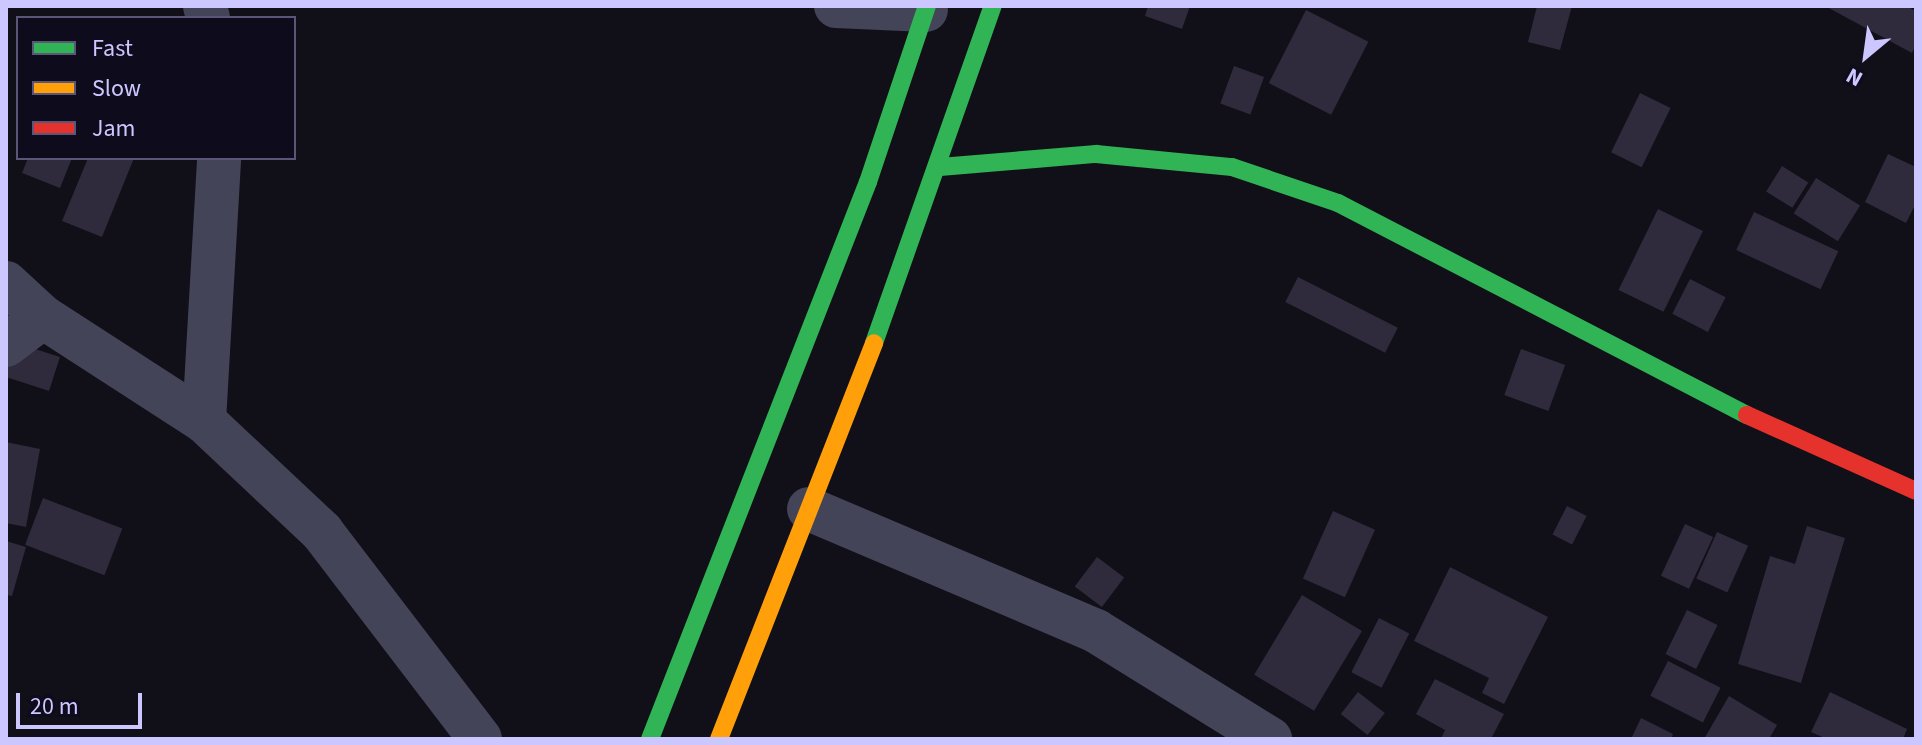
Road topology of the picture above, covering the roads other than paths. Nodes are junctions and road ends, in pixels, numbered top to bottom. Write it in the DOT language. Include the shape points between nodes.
graph roads {
  1 [pos="836,6"];
  2 [pos="993,6"];
  3 [pos="926,8"];
  4 [pos="219,160"];
  5 [pos="940,167"];
  6 [pos="6,283"];
  7 [pos="43,317"];
  8 [pos="6,345"];
  9 [pos="204,421"];
  10 [pos="1916,491"];
  11 [pos="809,509"];
  12 [pos="480,739"];
  13 [pos="650,739"];
  14 [pos="719,739"];
  15 [pos="1270,739"];
  1 -- 3 [label="street"];
  2 -- 5 [label="main road"];
  3 -- 13 [label="main road" via="868,182"];
  4 -- 9 [label="street"];
  5 -- 10 [label="main road" via="1096,154 1164,155 1232,167 1338,203 1722,404"];
  5 -- 11 [label="main road"];
  6 -- 7 [label="street"];
  7 -- 8 [label="street"];
  7 -- 9 [label="street"];
  9 -- 12 [label="street" via="322,532"];
  11 -- 14 [label="main road"];
  11 -- 15 [label="street" via="1096,631"];
}
